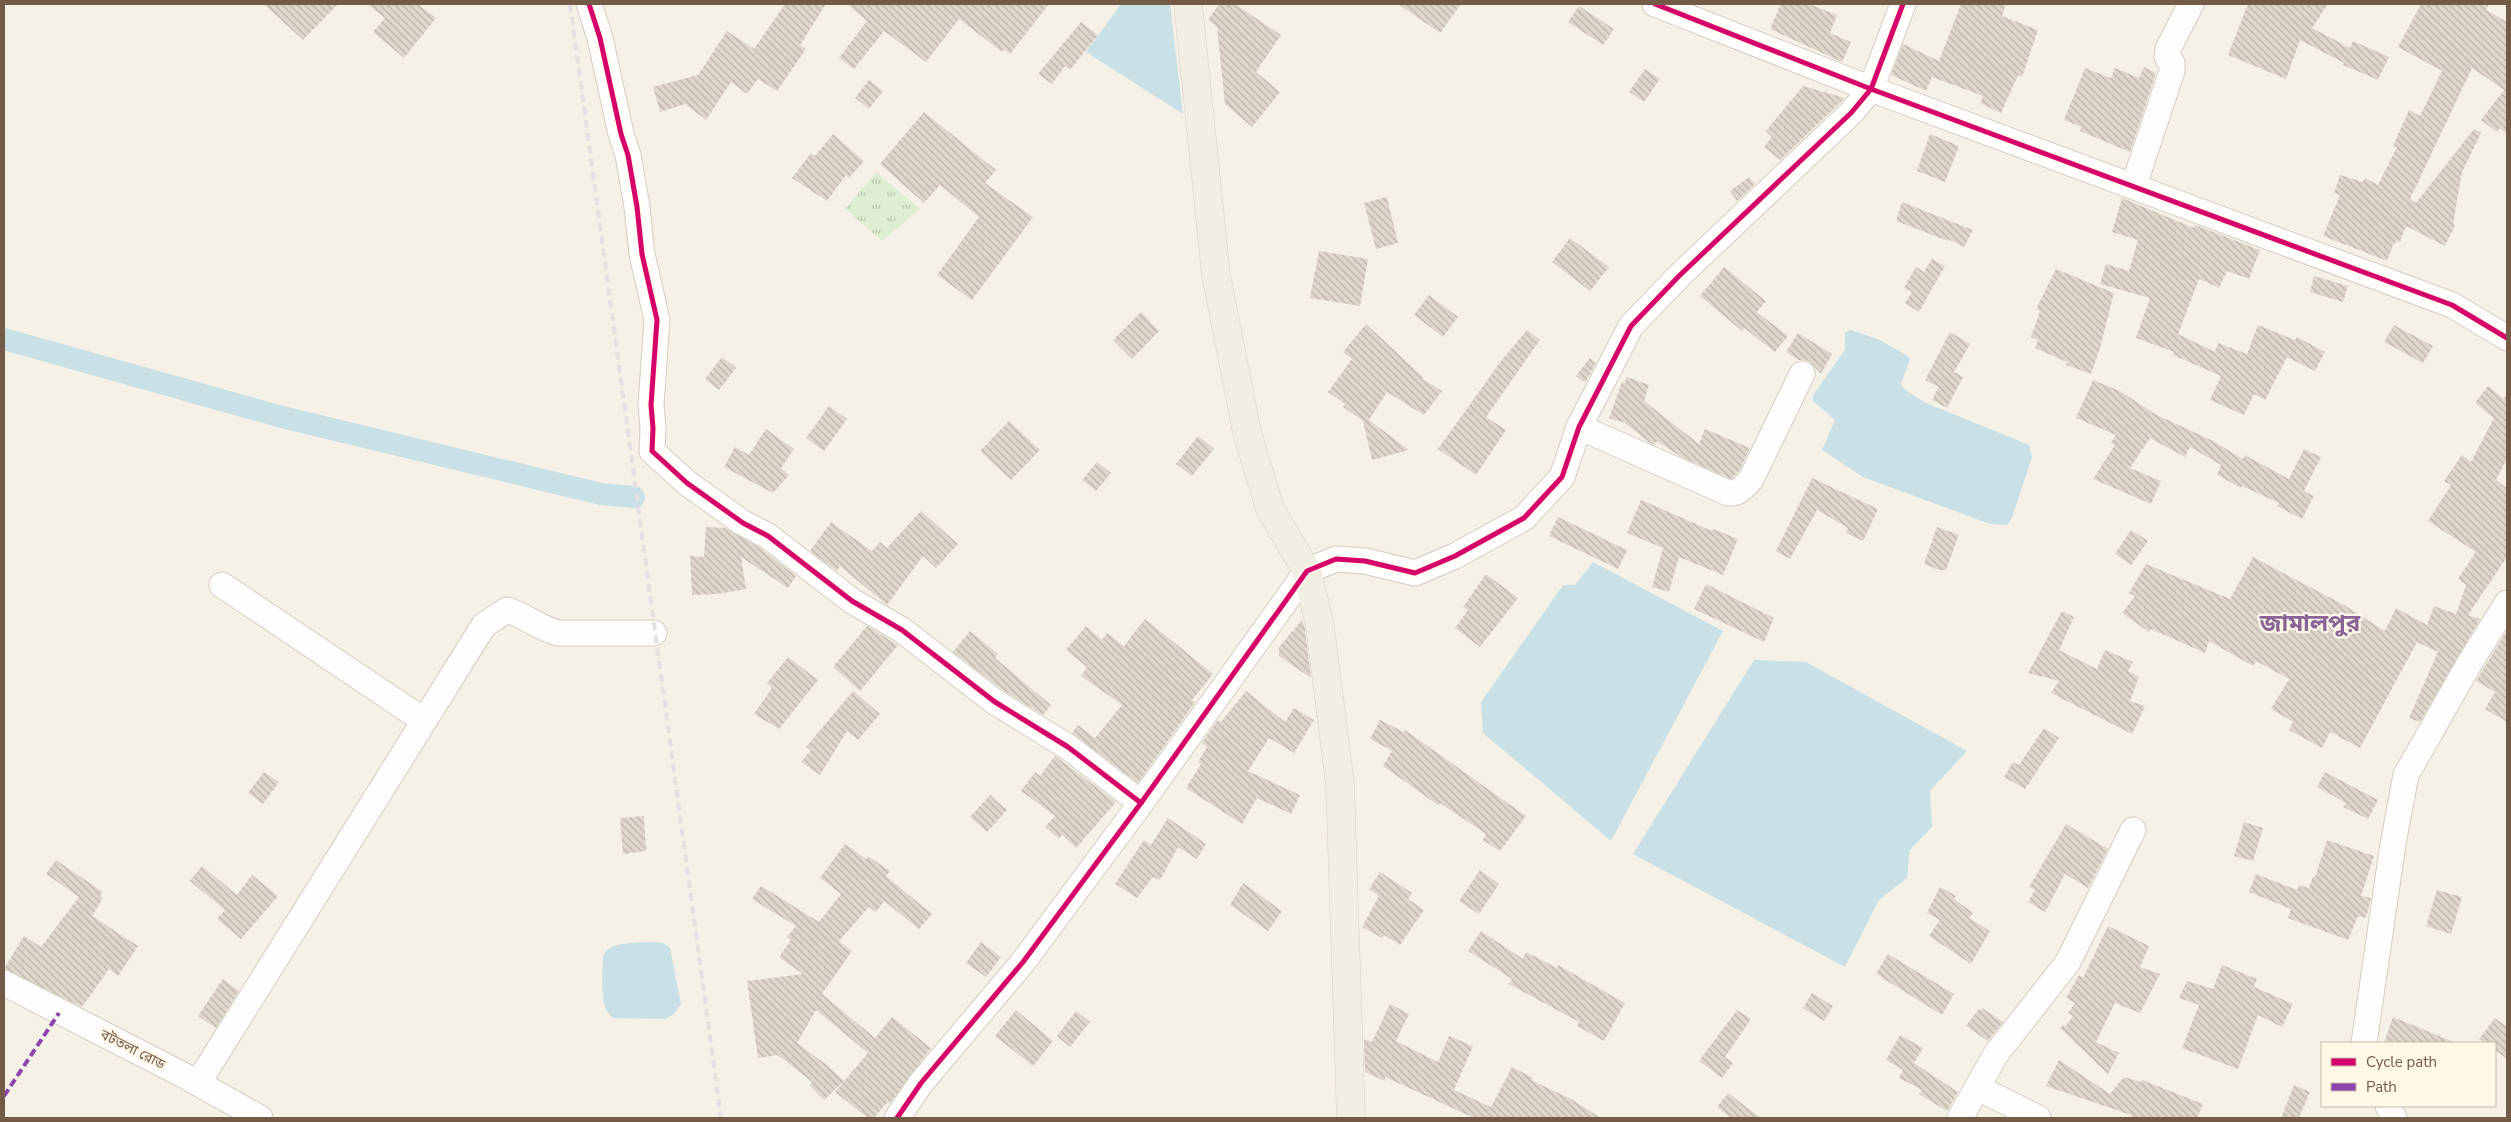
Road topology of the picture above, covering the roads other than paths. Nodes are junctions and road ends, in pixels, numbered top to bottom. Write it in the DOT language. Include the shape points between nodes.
graph roads {
  1 [pos="589,4"];
  2 [pos="1188,4"];
  3 [pos="1655,4"];
  4 [pos="1903,4"];
  5 [pos="2191,4"];
  6 [pos="1871,89"];
  7 [pos="2134,185"];
  8 [pos="2507,338"];
  9 [pos="1802,374"];
  10 [pos="1579,427"];
  11 [pos="1307,571"];
  12 [pos="222,586"];
  13 [pos="2507,602"];
  14 [pos="654,633"];
  15 [pos="423,720"];
  16 [pos="1141,803"];
  17 [pos="2133,830"];
  18 [pos="4,984"];
  19 [pos="2364,1042"];
  20 [pos="198,1083"];
  21 [pos="1978,1088"];
  22 [pos="260,1118"];
  23 [pos="897,1118"];
  24 [pos="1351,1118"];
  25 [pos="1960,1118"];
  26 [pos="2038,1118"];
  1 -- 16 [label="street" via="628,155 642,254 657,320 651,405 652,451 687,483 768,536 852,601 902,630 995,702 1068,747"];
  2 -- 11 [label="main road" via="1216,275 1247,432 1270,509"];
  3 -- 6 [label="street"];
  4 -- 6 [label="street"];
  5 -- 7 [label="street" via="2168,49 2172,71"];
  6 -- 7 [label="street"];
  6 -- 10 [label="street" via="1631,326"];
  7 -- 8 [label="street" via="2452,305"];
  9 -- 10 [label="street" via="1751,479 1734,494"];
  10 -- 11 [label="street" via="1562,476 1524,518 1455,556 1416,573 1365,561 1336,559"];
  11 -- 16 [label="street"];
  11 -- 24 [label="main road" via="1320,626 1340,784"];
  12 -- 15 [label="street"];
  13 -- 19 [label="street" via="2406,775"];
  14 -- 15 [label="street" via="558,633 507,610 484,625"];
  15 -- 20 [label="street"];
  16 -- 23 [label="street" via="1023,962 921,1083"];
  17 -- 21 [label="street" via="2068,962 1996,1054"];
  18 -- 20 [label="street, বটতলা রোড"];
  20 -- 22 [label="street, বটতলা রোড"];
  21 -- 25 [label="street"];
  21 -- 26 [label="street"];
}
